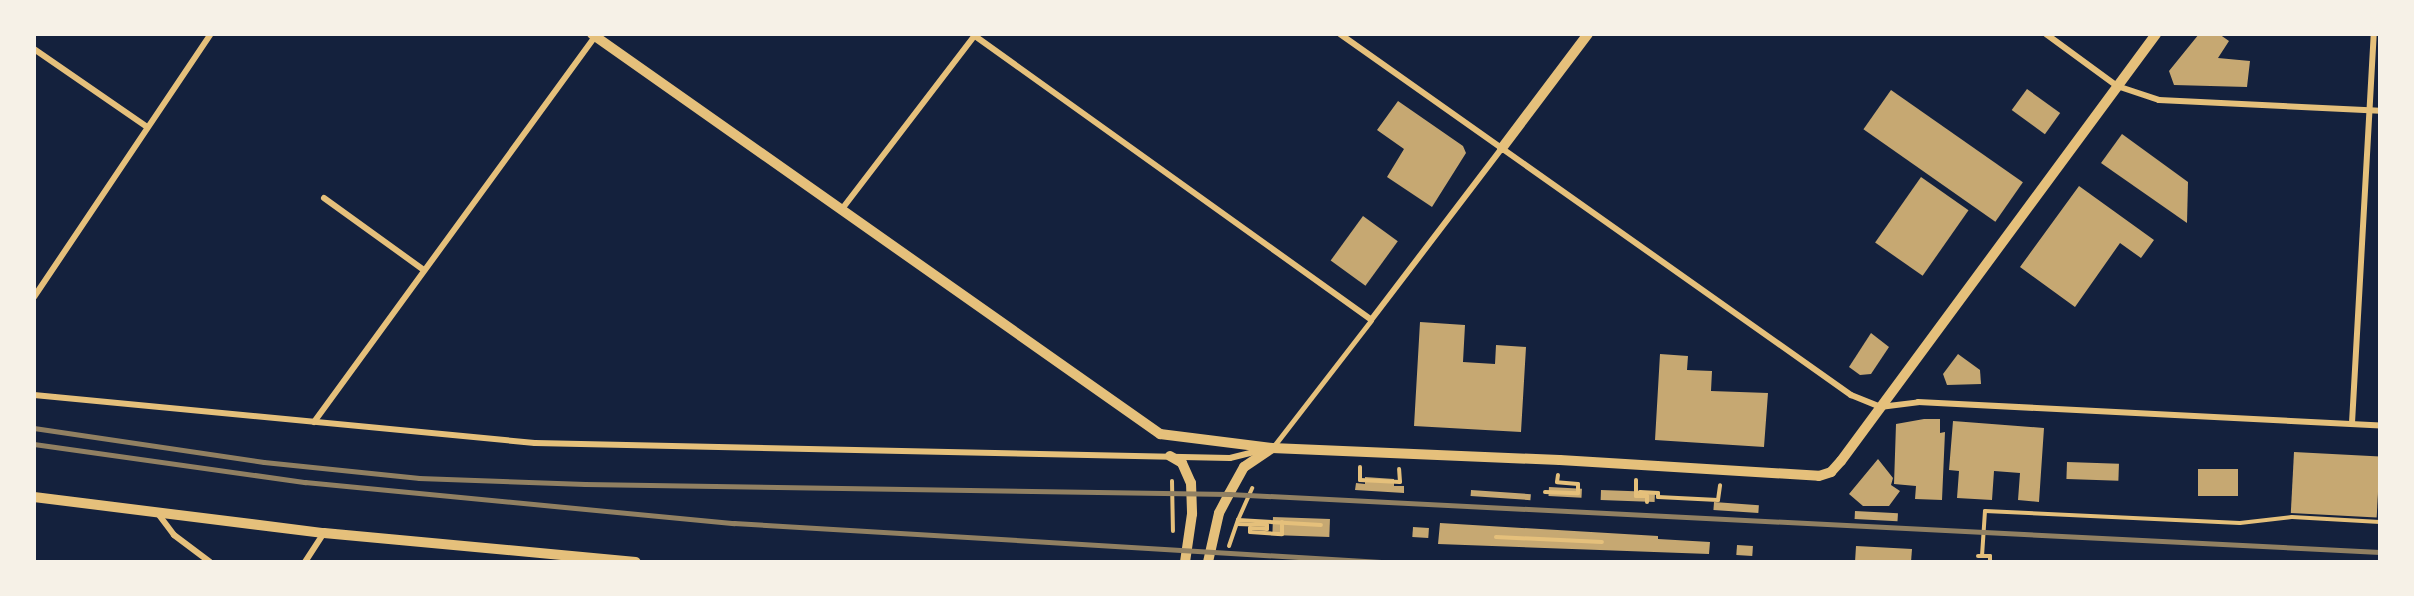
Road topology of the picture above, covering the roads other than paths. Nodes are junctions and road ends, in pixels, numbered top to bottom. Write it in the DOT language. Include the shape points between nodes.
graph roads {
  1 [pos="211,34"];
  2 [pos="1340,34"];
  3 [pos="1588,34"];
  4 [pos="2046,34"];
  5 [pos="2156,34"];
  6 [pos="2374,34"];
  7 [pos="593,35"];
  8 [pos="976,35"];
  9 [pos="34,49"];
  10 [pos="2117,86"];
  11 [pos="2371,110"];
  12 [pos="2379,111"];
  13 [pos="147,127"];
  14 [pos="1502,147"];
  15 [pos="324,198"];
  16 [pos="842,209"];
  17 [pos="424,270"];
  18 [pos="34,297"];
  19 [pos="1371,320"];
  20 [pos="34,395"];
  21 [pos="1880,407"];
  22 [pos="314,422"];
  23 [pos="2352,423"];
  24 [pos="2379,425"];
  25 [pos="1272,448"];
  26 [pos="1166,456"];
  27 [pos="34,497"];
  28 [pos="159,515"];
  29 [pos="324,533"];
  30 [pos="210,561"];
  31 [pos="305,561"];
  32 [pos="636,561"];
  33 [pos="1185,561"];
  34 [pos="1208,561"];
  1 -- 13 [label="street"];
  2 -- 14 [label="street"];
  3 -- 14 [label="street"];
  4 -- 10 [label="street"];
  5 -- 10 [label="street"];
  6 -- 11 [label="street"];
  7 -- 16 [label="street"];
  7 -- 17 [label="street"];
  8 -- 16 [label="street"];
  8 -- 19 [label="street"];
  9 -- 13 [label="street"];
  10 -- 11 [label="street" via="2159,100"];
  10 -- 21 [label="street"];
  11 -- 12 [label="street"];
  11 -- 23 [label="street"];
  13 -- 18 [label="street"];
  14 -- 19 [label="street"];
  14 -- 21 [label="street" via="1851,395"];
  15 -- 17 [label="street"];
  16 -- 25 [label="street" via="1160,434"];
  17 -- 22 [label="street"];
  19 -- 25 [label="street"];
  20 -- 22 [label="street"];
  21 -- 23 [label="street" via="1918,402"];
  21 -- 25 [label="street" via="1831,472 1819,476"];
  22 -- 26 [label="street" via="535,443"];
  23 -- 24 [label="street"];
  25 -- 26 [label="street" via="1230,458"];
  25 -- 34 [label="street" via="1244,467 1219,513"];
  26 -- 33 [label="street" via="1182,463 1191,483 1192,514"];
  27 -- 28 [label="street"];
  28 -- 29 [label="street"];
  28 -- 30 [label="street" via="178,539"];
  29 -- 31 [label="street"];
  29 -- 32 [label="street"];
}
